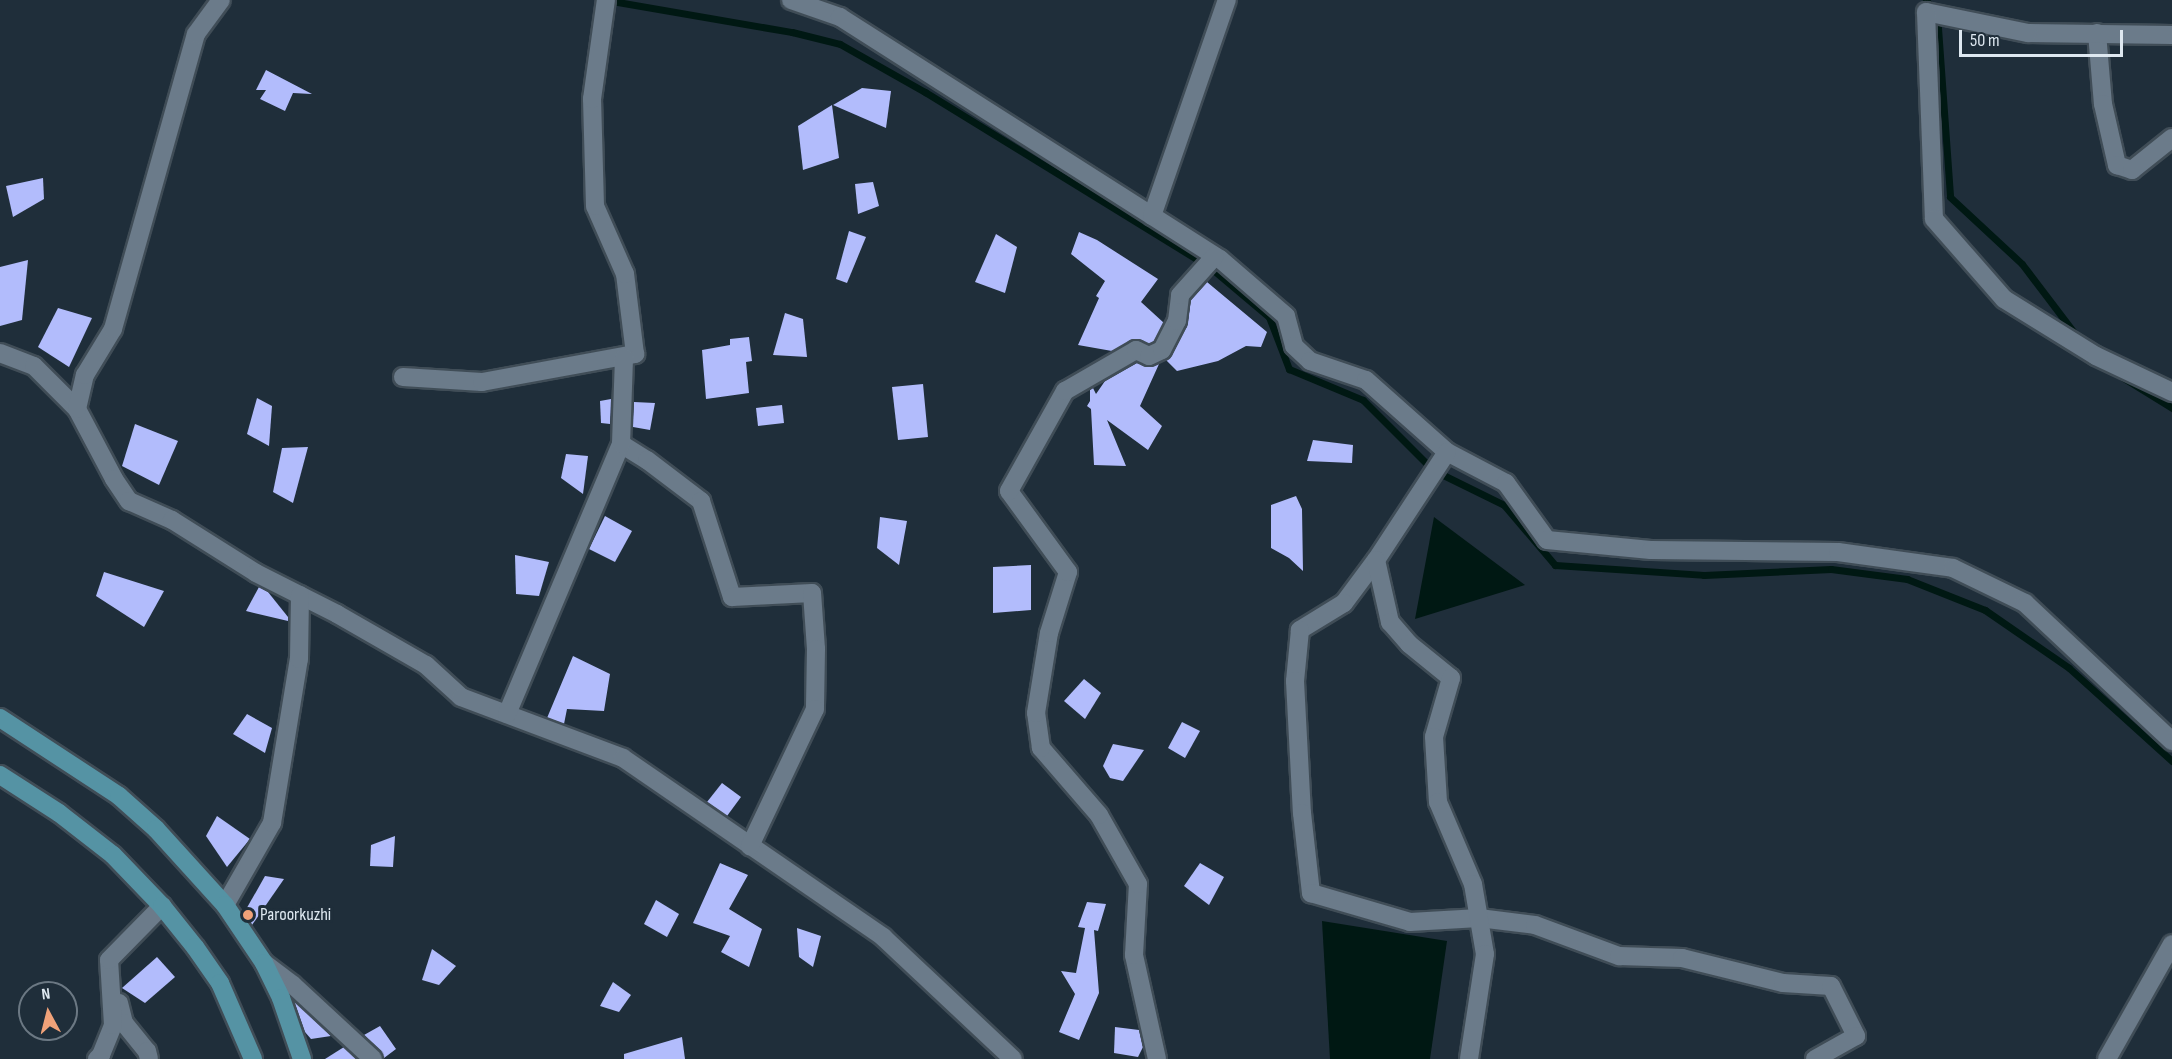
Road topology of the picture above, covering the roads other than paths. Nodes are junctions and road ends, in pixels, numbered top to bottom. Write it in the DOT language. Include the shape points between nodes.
graph roads {
  1 [pos="221,0"];
  2 [pos="606,0"];
  3 [pos="791,0"];
  4 [pos="1227,0"];
  5 [pos="2097,33"];
  6 [pos="2172,35"];
  7 [pos="2172,138"];
  8 [pos="1152,216"];
  9 [pos="1215,256"];
  10 [pos="0,353"];
  11 [pos="624,357"];
  12 [pos="403,376"];
  13 [pos="2172,392"];
  14 [pos="77,409"];
  15 [pos="621,444"];
  16 [pos="1447,452"];
  17 [pos="1376,560"];
  18 [pos="300,595"];
  19 [pos="507,714"];
  20 [pos="0,718"];
  21 [pos="2172,741"];
  22 [pos="0,775"];
  23 [pos="750,846"];
  24 [pos="225,905"];
  25 [pos="162,906"];
  26 [pos="1479,918"];
  27 [pos="2172,944"];
  28 [pos="109,960"];
  29 [pos="264,963"];
  30 [pos="97,1059"];
  31 [pos="149,1059"];
  32 [pos="253,1059"];
  33 [pos="302,1059"];
  34 [pos="373,1059"];
  35 [pos="1013,1059"];
  36 [pos="1157,1059"];
  37 [pos="1469,1059"];
  38 [pos="1815,1059"];
  39 [pos="2107,1059"];
  1 -- 14 [label="street" via="196,34 113,329 85,375"];
  2 -- 11 [label="street" via="592,99 595,206 625,274 635,354"];
  3 -- 8 [label="street" via="840,17"];
  4 -- 8 [label="street"];
  5 -- 6 [label="street"];
  5 -- 7 [label="street" via="2103,104 2117,165 2133,170"];
  5 -- 13 [label="street" via="2028,33 1926,12 1934,219 2004,299 2097,356"];
  8 -- 9 [label="street"];
  9 -- 16 [label="street" via="1286,316 1294,346 1310,361 1365,380"];
  9 -- 36 [label="street" via="1180,295 1177,321 1162,350 1149,356 1136,350 1065,391 1009,492 1068,572 1049,633 1036,713 1041,748 1099,814 1138,884 1134,955"];
  10 -- 14 [label="street" via="34,366"];
  11 -- 12 [label="street" via="482,382"];
  11 -- 15 [label="street"];
  14 -- 18 [label="street" via="129,501 172,520 256,573"];
  15 -- 19 [label="street"];
  15 -- 23 [label="street" via="701,501 732,597 812,593 815,709"];
  16 -- 17 [label="street"];
  16 -- 21 [label="street" via="1506,483 1547,540 1651,550 1838,552 1953,568 2025,603"];
  17 -- 26 [label="street" via="1390,622 1451,678 1434,737 1438,802 1473,884"];
  17 -- 26 [label="street" via="1344,603 1300,630 1295,681 1311,893 1410,922"];
  18 -- 19 [label="street" via="426,665 461,697"];
  18 -- 24 [label="street" via="299,659 272,823"];
  19 -- 23 [label="street" via="623,758"];
  20 -- 24 [label="main road" via="119,796 156,829"];
  22 -- 25 [label="main road" via="59,813 113,855"];
  23 -- 35 [label="street" via="883,937"];
  24 -- 29 [label="main road"];
  25 -- 28 [label="street"];
  25 -- 32 [label="main road" via="220,983"];
  26 -- 37 [label="street" via="1485,954"];
  26 -- 38 [label="street" via="1535,925 1619,956 1682,958 1783,983 1831,986 1856,1036"];
  27 -- 39 [label="street"];
  28 -- 30 [label="street" via="113,1025"];
  28 -- 31 [label="street" via="124,1023"];
  29 -- 33 [label="main road"];
  29 -- 34 [label="street"];
}
